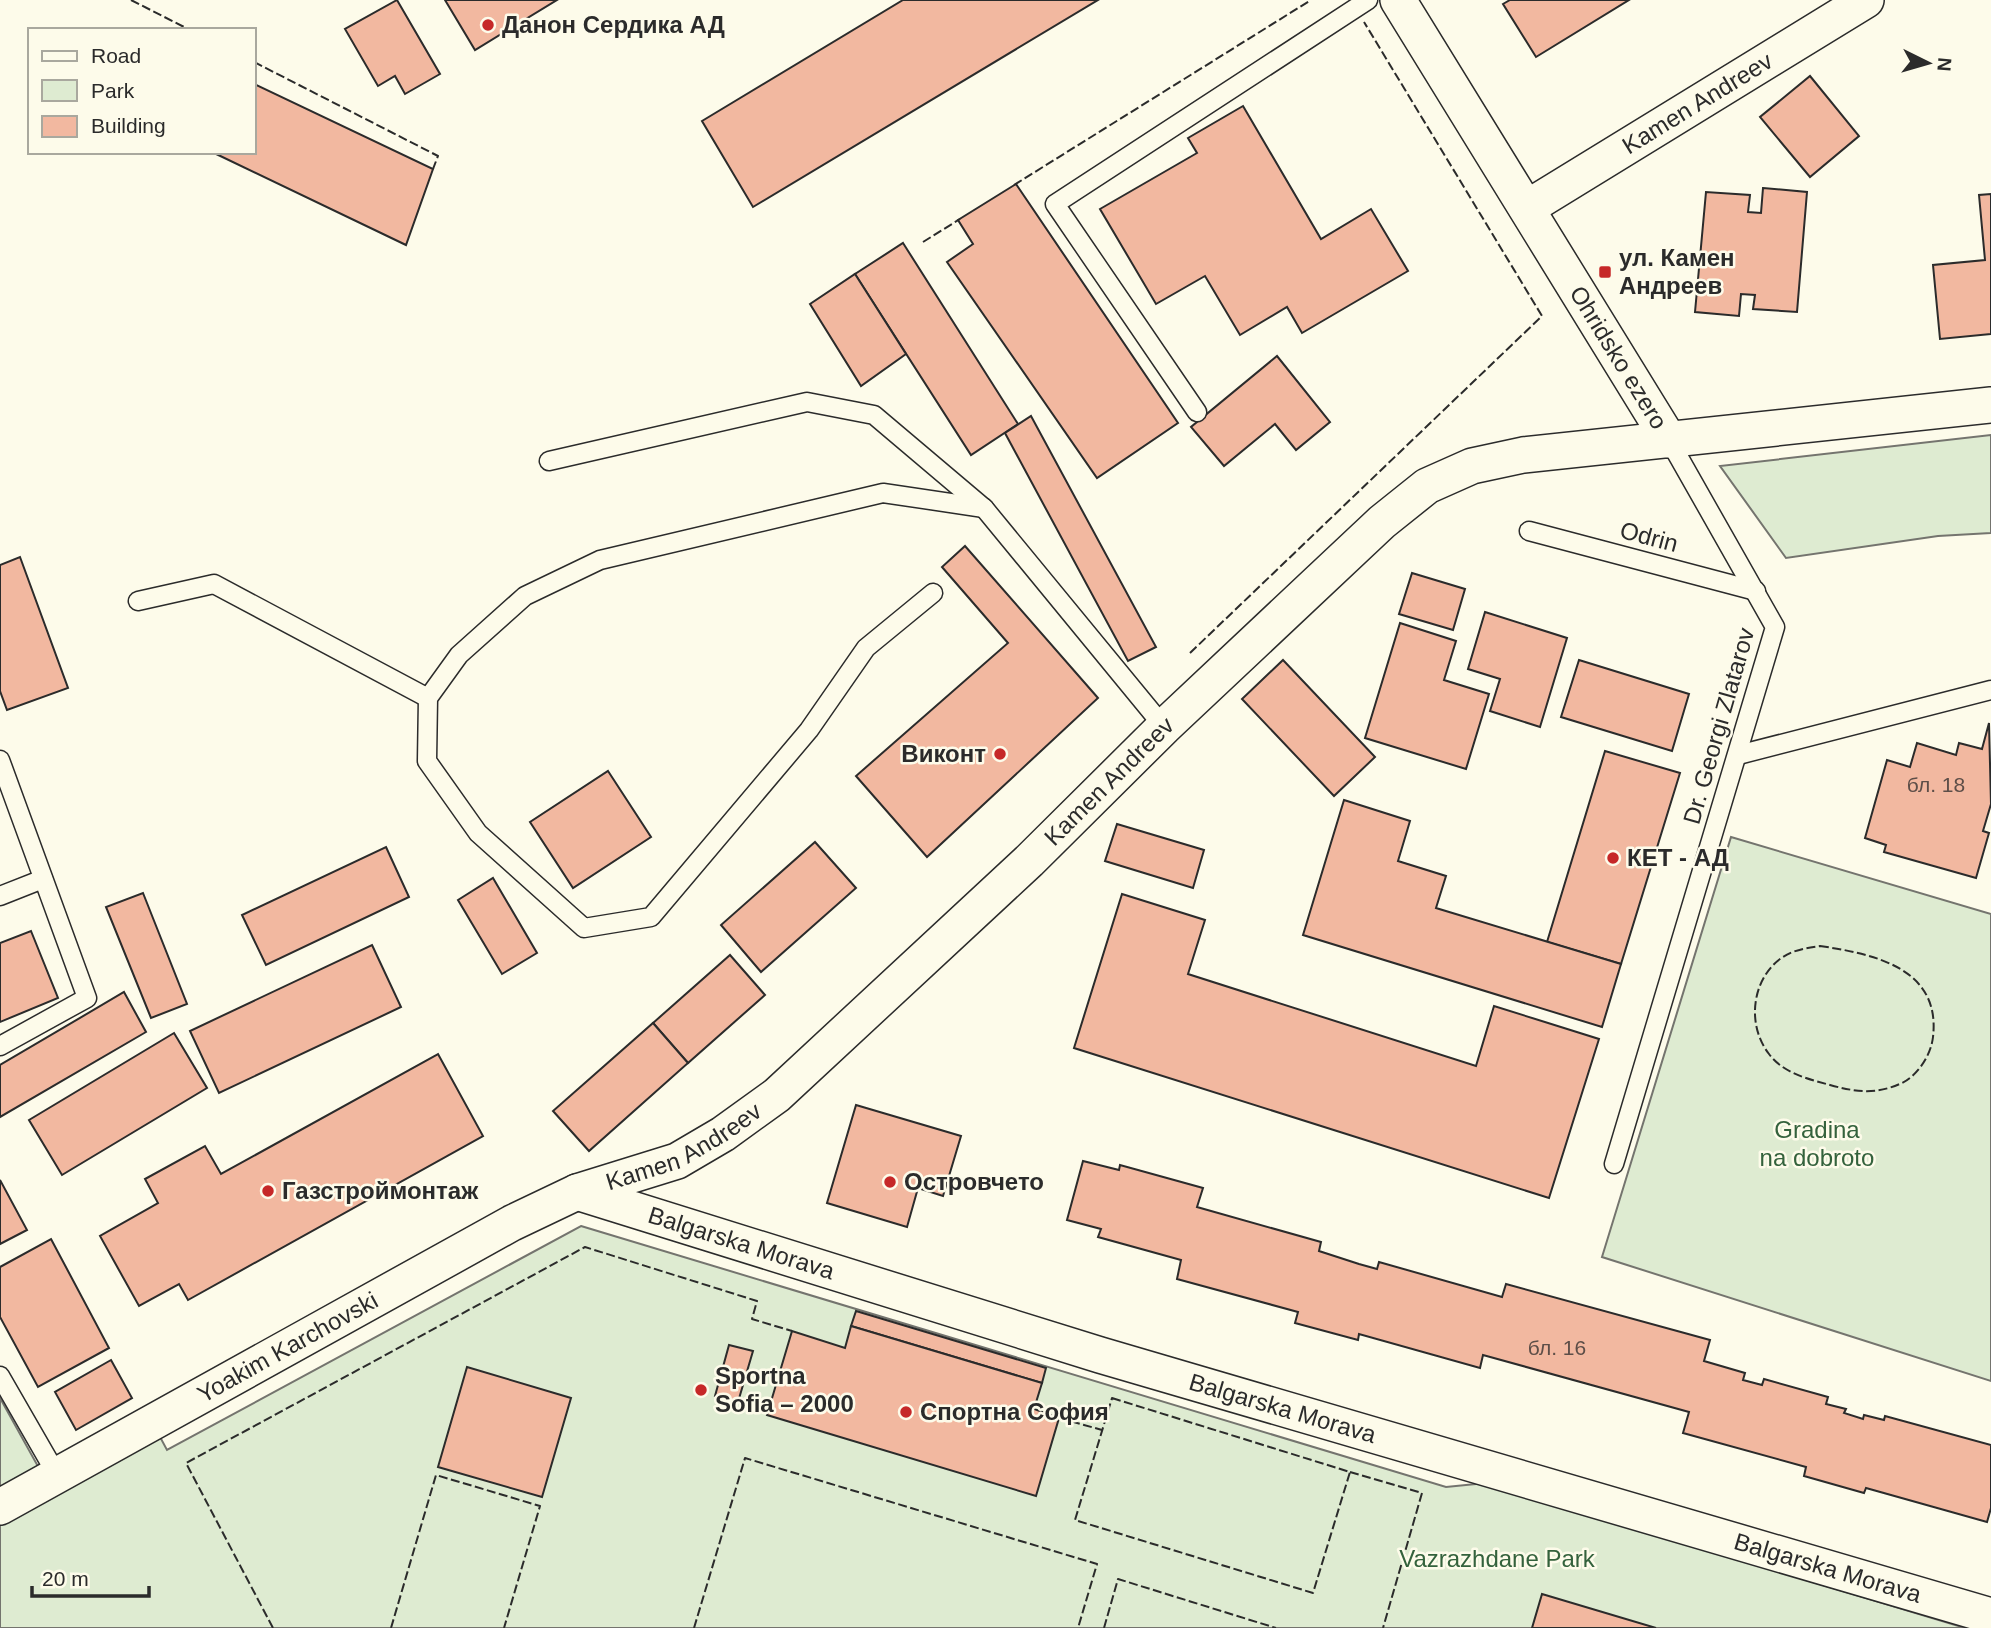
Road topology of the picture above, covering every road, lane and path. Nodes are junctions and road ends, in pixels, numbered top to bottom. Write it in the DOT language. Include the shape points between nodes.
graph roads {
  1 [pos="1368,0"];
  2 [pos="1398,0"];
  3 [pos="1866,0"];
  4 [pos="1527,208"];
  5 [pos="1991,405"];
  6 [pos="1197,412"];
  7 [pos="1669,440"];
  8 [pos="549,461"];
  9 [pos="984,509"];
  10 [pos="1529,531"];
  11 [pos="1756,591"];
  12 [pos="933,593"];
  13 [pos="138,601"];
  14 [pos="1991,690"];
  15 [pos="428,698"];
  16 [pos="1164,727"];
  17 [pos="1738,755"];
  18 [pos="0,760"];
  19 [pos="43,879"];
  20 [pos="0,896"];
  21 [pos="0,1046"];
  22 [pos="1614,1164"];
  23 [pos="577,1192"];
  24 [pos="0,1376"];
  25 [pos="57,1475"];
  26 [pos="0,1507"];
  27 [pos="1991,1616"];
  1 -- 6 [label="lane" via="1055,204"];
  2 -- 4 [label="street, Ohridsko ezero"];
  3 -- 4 [label="street, Kamen Andreev"];
  4 -- 7 [label="street, Ohridsko ezero"];
  5 -- 7 [label="street, Ohridsko ezero"];
  7 -- 11 [label="lane, Dr. Georgi Zlatarov"];
  7 -- 16 [label="street, Kamen Andreev" via="1523,455 1472,466 1427,486 1382,522"];
  8 -- 9 [label="lane" via="807,402 874,415"];
  9 -- 15 [label="lane" via="883,493 600,560 525,596 460,655"];
  9 -- 16 [label="lane"];
  10 -- 11 [label="lane, Odrin"];
  11 -- 17 [label="lane, Dr. Georgi Zlatarov" via="1775,626"];
  12 -- 15 [label="lane" via="866,648 809,730 651,918 583,928 478,833 427,761"];
  13 -- 15 [label="lane" via="214,584"];
  14 -- 17 [label="lane"];
  16 -- 23 [label="street, Kamen Andreev" via="1029,861 777,1095 677,1161"];
  17 -- 22 [label="lane, Dr. Georgi Zlatarov"];
  18 -- 19 [label="lane"];
  19 -- 20 [label="lane"];
  19 -- 21 [label="lane" via="87,998"];
  23 -- 25 [label="street, Yoakim Karchovski" via="512,1223"];
  23 -- 27 [label="street, Balgarska Morava" via="997,1323"];
  24 -- 25 [label="lane"];
  25 -- 26 [label="street, Yoakim Karchovski"];
}
